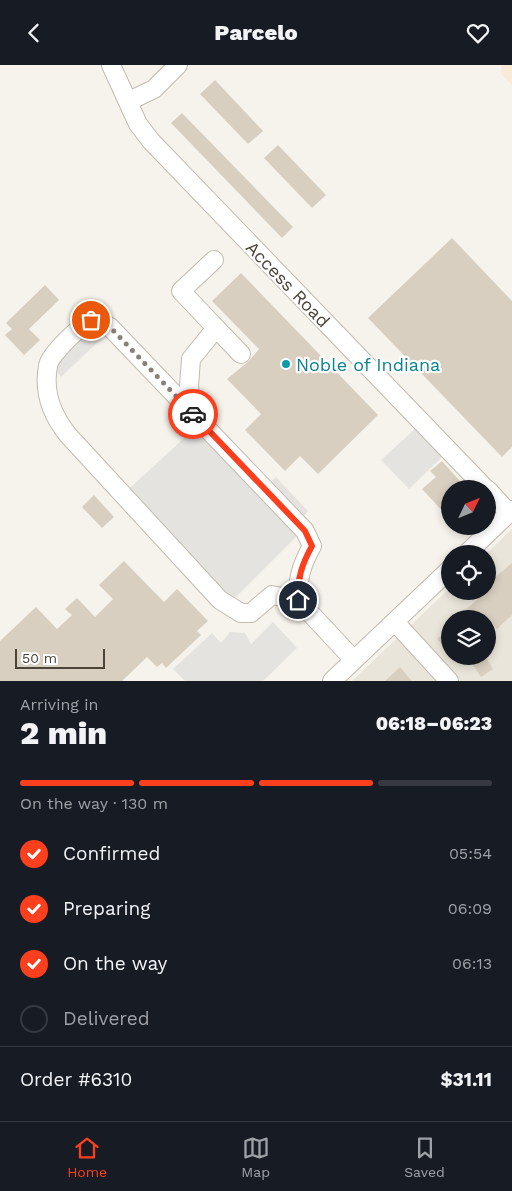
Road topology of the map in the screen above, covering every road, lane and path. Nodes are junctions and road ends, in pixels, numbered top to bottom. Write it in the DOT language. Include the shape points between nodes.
graph roads {
  1 [pos="111,65"];
  2 [pos="178,65"];
  3 [pos="129,101"];
  4 [pos="214,260"];
  5 [pos="216,328"];
  6 [pos="241,354"];
  7 [pos="192,413"];
  8 [pos="478,480"];
  9 [pos="496,497"];
  10 [pos="511,511"];
  11 [pos="475,545"];
  12 [pos="304,561"];
  13 [pos="441,578"];
  14 [pos="272,595"];
  15 [pos="298,600"];
  16 [pos="394,622"];
  17 [pos="354,660"];
  18 [pos="332,681"];
  19 [pos="449,681"];
  1 -- 3 [label="street, Access Road"];
  2 -- 3 [label="street" via="154,89"];
  3 -- 8 [label="street, Access Road" via="138,124 151,141"];
  4 -- 5 [label="street" via="180,291"];
  5 -- 6 [label="street"];
  5 -- 7 [label="street" via="190,359"];
  7 -- 12 [label="street" via="305,531 312,546"];
  7 -- 14 [label="street" via="110,327 98,319 82,326 50,357 46,382 55,419 214,593 240,613 251,613"];
  9 -- 10 [label="street, Access Road"];
  10 -- 11 [label="street"];
  12 -- 14 [label="street"];
  12 -- 15 [label="street" via="297,581"];
  13 -- 16 [label="street"];
  14 -- 15 [label="street"];
  15 -- 17 [label="street"];
  16 -- 17 [label="street"];
  16 -- 19 [label="street"];
  17 -- 18 [label="street"];
}
